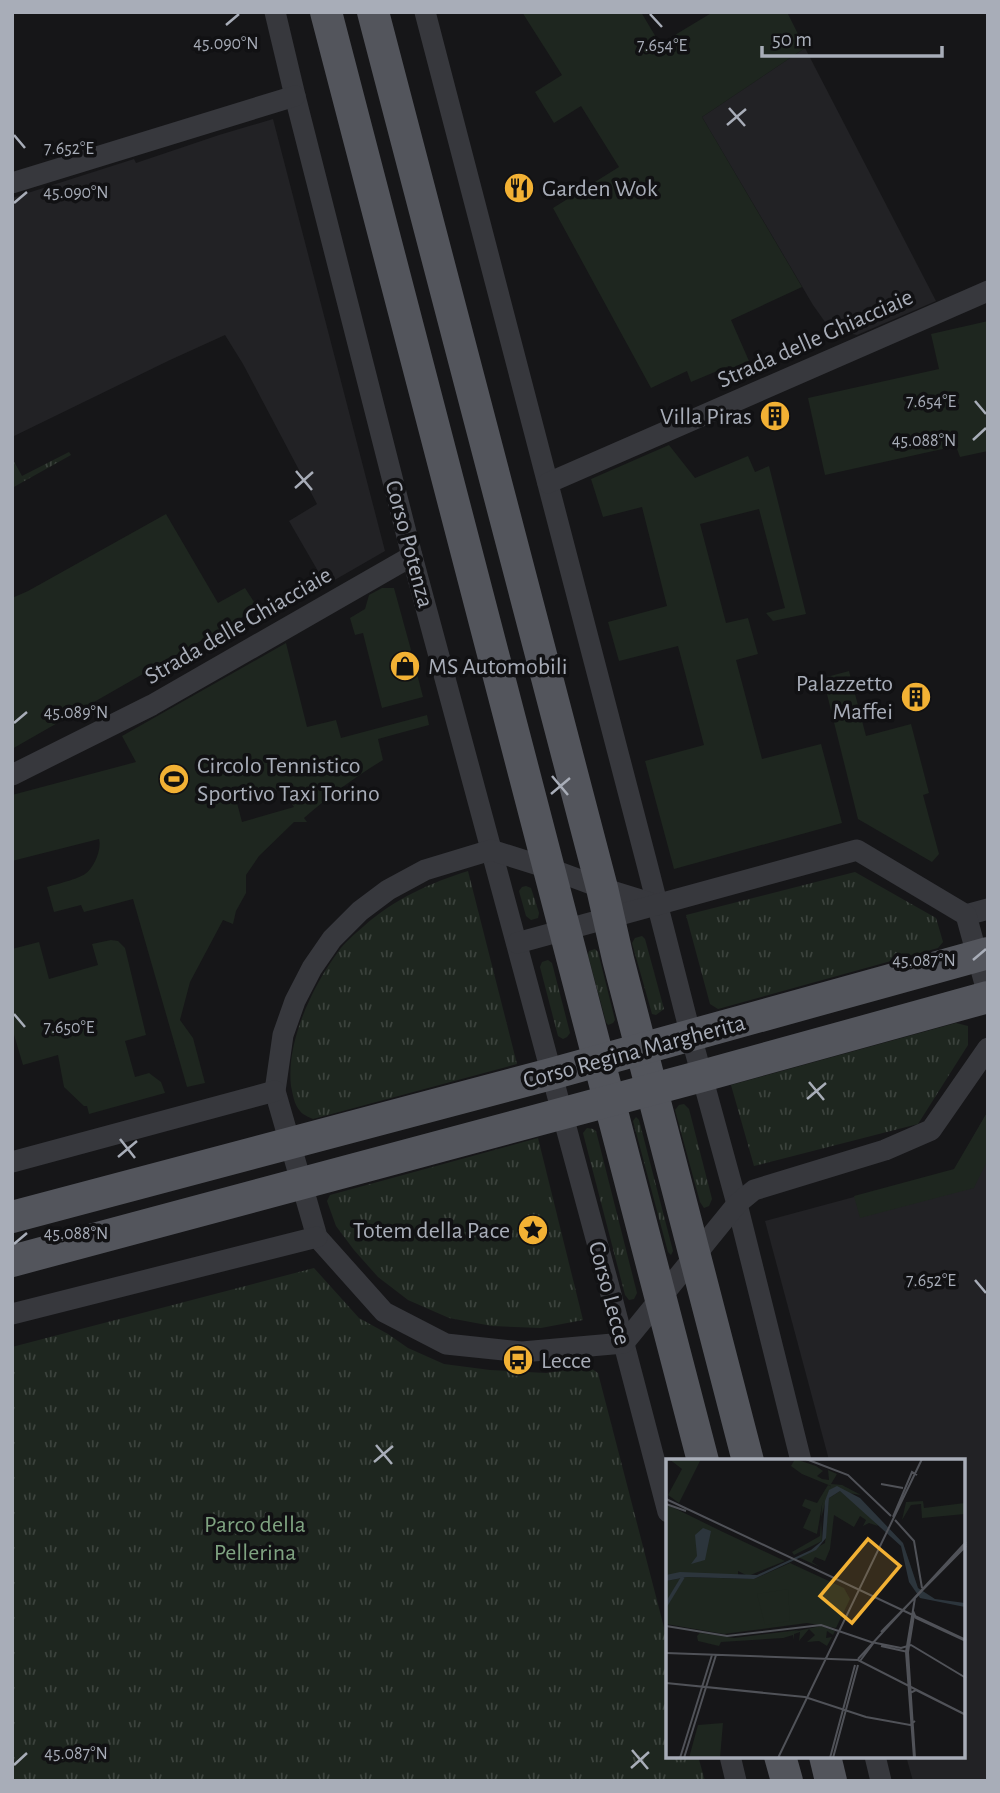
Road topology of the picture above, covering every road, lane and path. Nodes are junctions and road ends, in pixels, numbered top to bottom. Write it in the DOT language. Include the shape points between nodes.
graph roads {
  1 [pos="275,12"];
  2 [pos="327,12"];
  3 [pos="373,12"];
  4 [pos="425,12"];
  5 [pos="295,96"];
  6 [pos="12,183"];
  7 [pos="988,291"];
  8 [pos="548,483"];
  9 [pos="412,556"];
  10 [pos="12,775"];
  11 [pos="491,850"];
  12 [pos="548,868"];
  13 [pos="605,903"];
  14 [pos="657,905"];
  15 [pos="988,909"];
  16 [pos="966,915"];
  17 [pos="564,931"];
  18 [pos="517,943"];
  19 [pos="983,954"];
  20 [pos="988,996"];
  21 [pos="691,1036"];
  22 [pos="988,1048"];
  23 [pos="642,1049"];
  24 [pos="598,1060"];
  25 [pos="551,1074"];
  26 [pos="702,1076"];
  27 [pos="652,1090"];
  28 [pos="275,1091"];
  29 [pos="608,1101"];
  30 [pos="561,1114"];
  31 [pos="289,1144"];
  32 [pos="12,1162"];
  33 [pos="301,1184"];
  34 [pos="737,1204"];
  35 [pos="12,1217"];
  36 [pos="317,1237"];
  37 [pos="695,1257"];
  38 [pos="12,1261"];
  39 [pos="661,1299"];
  40 [pos="12,1314"];
  41 [pos="624,1343"];
  42 [pos="702,1459"];
  43 [pos="747,1459"];
  44 [pos="801,1459"];
  45 [pos="666,1508"];
  46 [pos="730,1758"];
  47 [pos="781,1758"];
  48 [pos="825,1758"];
  49 [pos="875,1758"];
  50 [pos="736,1781"];
  51 [pos="787,1781"];
  52 [pos="831,1781"];
  53 [pos="881,1781"];
  1 -- 5 [label="street, Corso Potenza"];
  2 -- 12 [label="main road"];
  3 -- 13 [label="main road"];
  4 -- 8 [label="street"];
  5 -- 6 [label="street"];
  5 -- 9 [label="street, Corso Potenza"];
  7 -- 8 [label="street, Strada delle Ghiacciaie"];
  8 -- 14 [label="street"];
  9 -- 10 [label="street, Strada delle Ghiacciaie" via="152,705"];
  9 -- 11 [label="street, Corso Potenza"];
  11 -- 12 [label="street"];
  11 -- 18 [label="street, Corso Potenza"];
  11 -- 28 [label="street" via="425,870 388,890 332,939 295,1001 283,1035"];
  12 -- 13 [label="street"];
  12 -- 17 [label="main road"];
  13 -- 14 [label="street"];
  13 -- 14 [label="street"];
  13 -- 17 [label="street"];
  13 -- 23 [label="main road"];
  14 -- 16 [label="street" via="857,850"];
  14 -- 21 [label="street"];
  15 -- 16 [label="street"];
  16 -- 19 [label="street, Corso Regina Margherita"];
  17 -- 18 [label="street"];
  17 -- 24 [label="main road"];
  18 -- 25 [label="street, Corso Potenza"];
  19 -- 20 [label="street, Corso Regina Margherita"];
  19 -- 21 [label="main road, Corso Regina Margherita"];
  20 -- 26 [label="main road, Corso Regina Margherita"];
  21 -- 23 [label="main road, Corso Regina Margherita"];
  21 -- 26 [label="street"];
  22 -- 34 [label="street" via="931,1130 885,1150 754,1190"];
  23 -- 24 [label="main road, Corso Regina Margherita"];
  23 -- 27 [label="main road"];
  24 -- 25 [label="main road, Corso Regina Margherita"];
  24 -- 29 [label="main road, Corso Lecce"];
  25 -- 30 [label="street, Corso Lecce"];
  25 -- 31 [label="main road, Corso Regina Margherita"];
  26 -- 27 [label="main road, Corso Regina Margherita"];
  26 -- 34 [label="street"];
  27 -- 29 [label="main road, Corso Regina Margherita"];
  27 -- 37 [label="main road"];
  28 -- 31 [label="street"];
  28 -- 32 [label="street"];
  29 -- 30 [label="main road, Corso Regina Margherita"];
  29 -- 39 [label="main road, Corso Lecce"];
  30 -- 33 [label="main road, Corso Regina Margherita"];
  30 -- 41 [label="street, Corso Lecce"];
  31 -- 33 [label="street"];
  31 -- 35 [label="main road, Corso Regina Margherita"];
  33 -- 36 [label="street"];
  33 -- 38 [label="main road, Corso Regina Margherita"];
  34 -- 37 [label="street"];
  34 -- 44 [label="street"];
  36 -- 40 [label="street"];
  36 -- 41 [label="street" via="384,1312 446,1344 522,1352"];
  37 -- 39 [label="street"];
  37 -- 43 [label="main road"];
  39 -- 41 [label="street"];
  39 -- 42 [label="main road, Corso Lecce"];
  41 -- 45 [label="street, Corso Lecce"];
  46 -- 50 [label="street"];
  47 -- 51 [label="main road"];
  48 -- 52 [label="main road"];
  49 -- 53 [label="street"];
}
